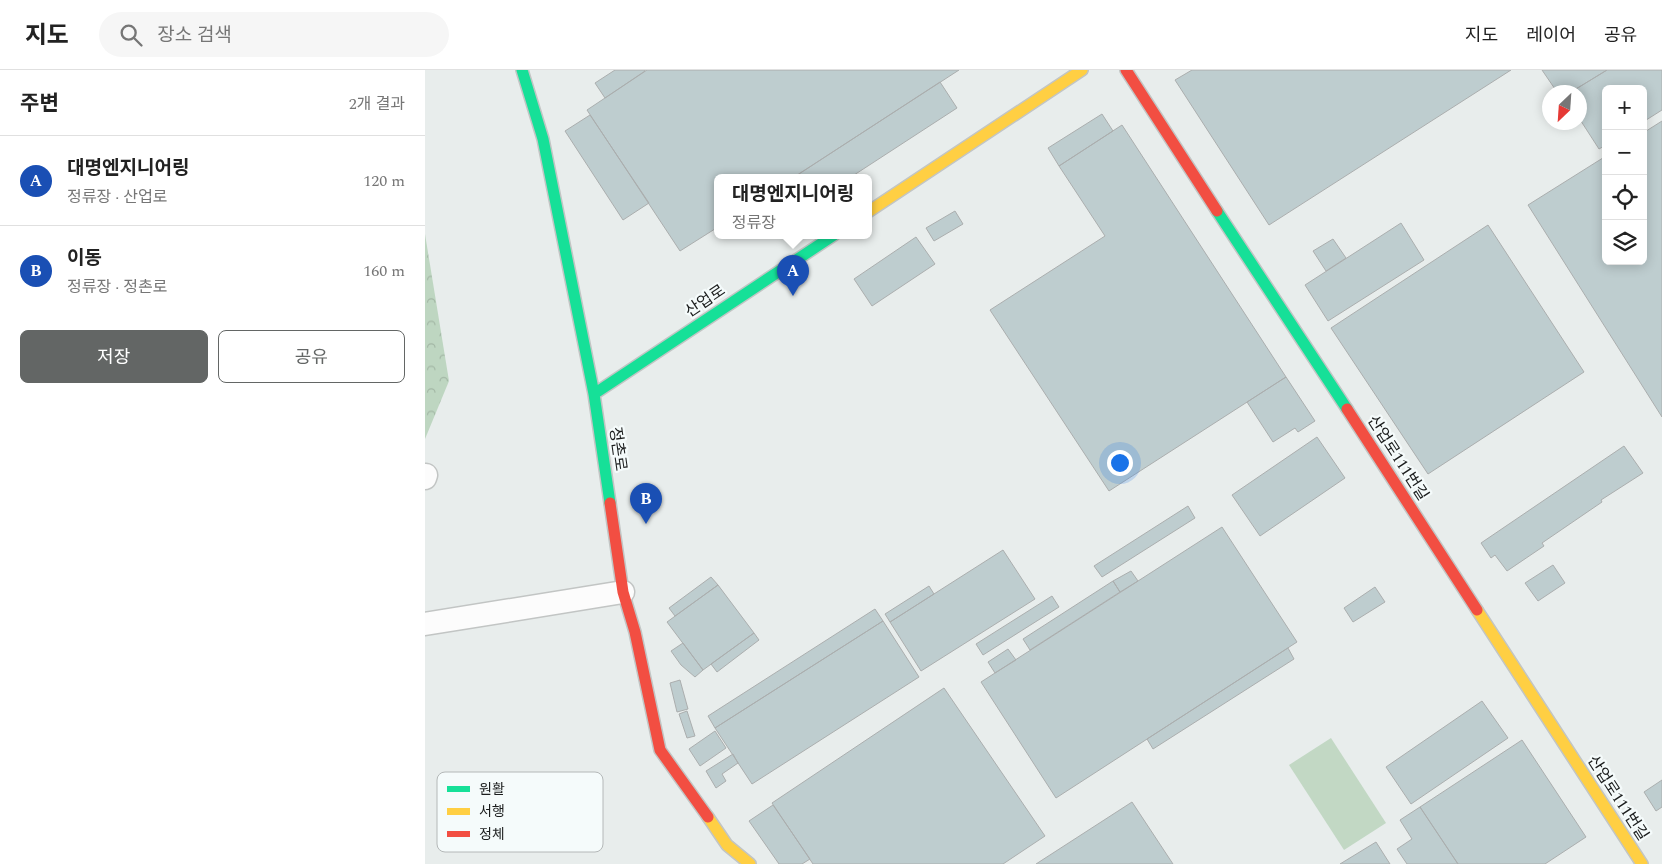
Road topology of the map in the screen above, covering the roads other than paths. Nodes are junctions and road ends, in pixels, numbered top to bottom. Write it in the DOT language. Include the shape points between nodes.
graph roads {
  1 [pos="522,70"];
  2 [pos="1082,70"];
  3 [pos="1126,70"];
  4 [pos="872,209"];
  5 [pos="828,239"];
  6 [pos="594,394"];
  7 [pos="623,592"];
  8 [pos="425,624"];
  9 [pos="750,864"];
  10 [pos="1642,864"];
  1 -- 6 [label="street, 정촌로" via="543,139"];
  2 -- 4 [label="street"];
  3 -- 10 [label="street, 산업로111번길"];
  5 -- 6 [label="street, 산업로"];
  6 -- 7 [label="street, 정촌로"];
  7 -- 8 [label="street"];
  7 -- 9 [label="street, 정촌로" via="635,632 660,750 727,844"];
}
